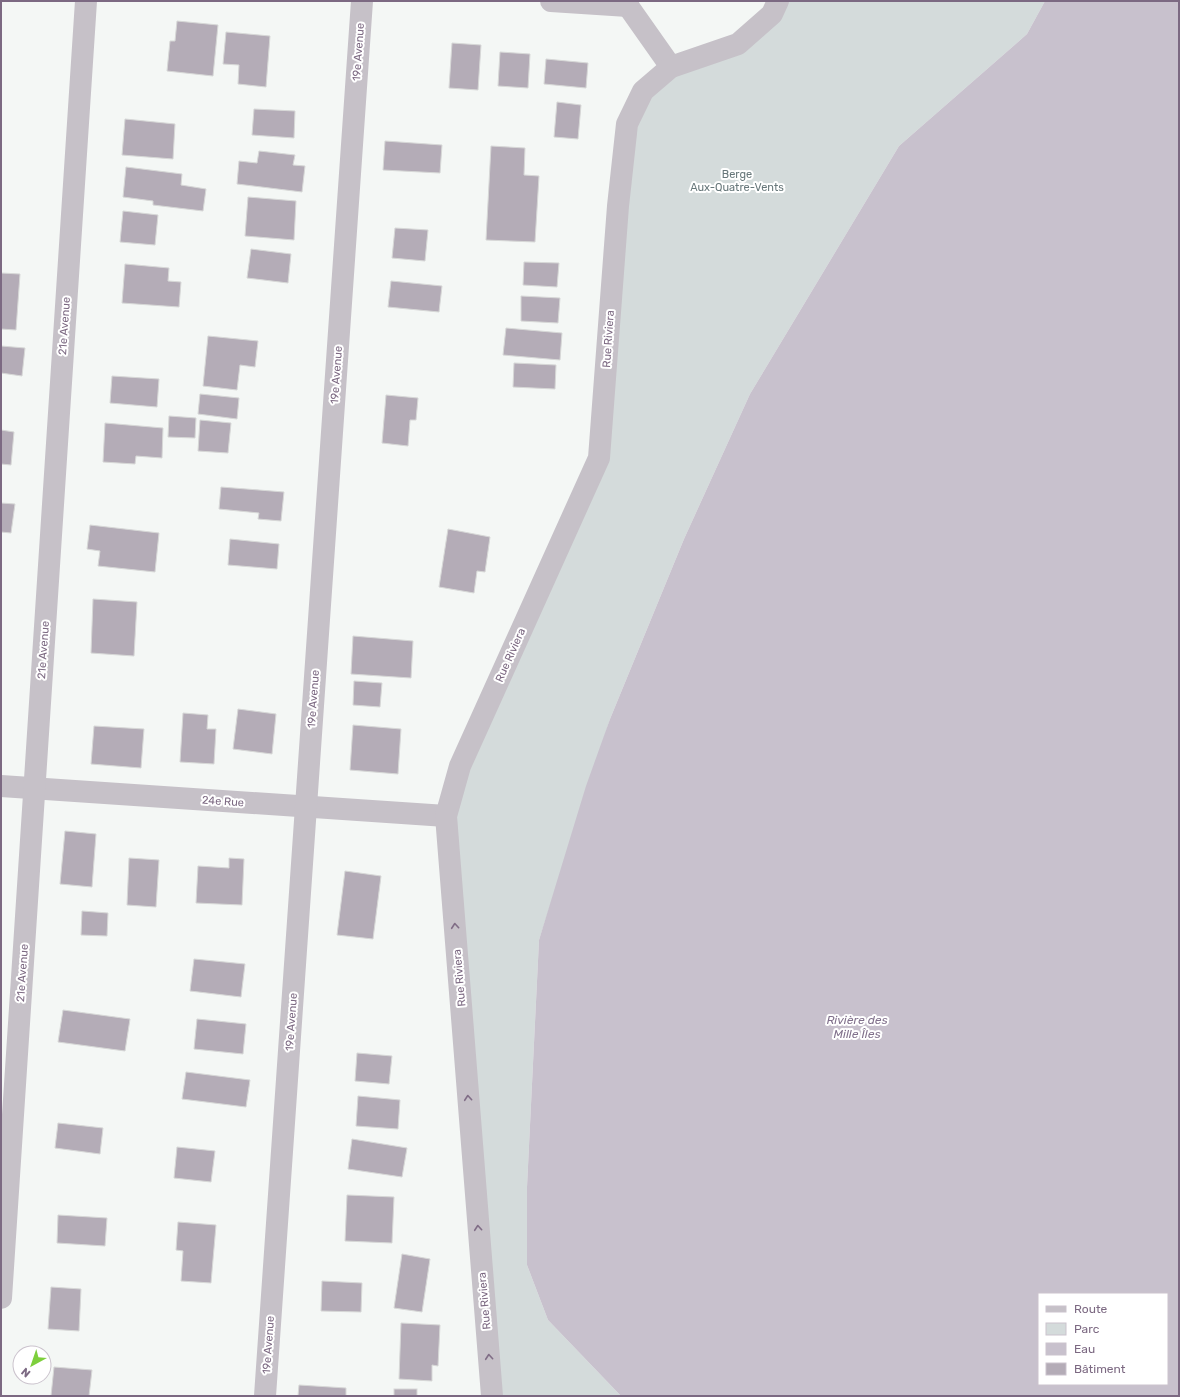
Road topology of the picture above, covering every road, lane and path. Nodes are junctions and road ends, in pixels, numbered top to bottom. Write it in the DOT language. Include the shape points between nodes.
graph roads {
  1 [pos="86,1"];
  2 [pos="362,1"];
  3 [pos="551,1"];
  4 [pos="778,1"];
  5 [pos="628,3"];
  6 [pos="671,67"];
  7 [pos="1,786"];
  8 [pos="34,788"];
  9 [pos="306,806"];
  10 [pos="446,816"];
  11 [pos="1,1298"];
  12 [pos="265,1396"];
  13 [pos="492,1396"];
  1 -- 8 [label="street, 21e Avenue"];
  2 -- 9 [label="street, 19e Avenue"];
  3 -- 5 [label="street"];
  4 -- 6 [label="street, Rue Riviera" via="772,14 738,44"];
  5 -- 6 [label="street"];
  6 -- 10 [label="street, Rue Riviera" via="643,91 627,124 618,206 599,458 460,766"];
  7 -- 8 [label="street, 24e Rue"];
  8 -- 9 [label="street, 24e Rue"];
  8 -- 11 [label="street, 21e Avenue"];
  9 -- 10 [label="street, 24e Rue"];
  9 -- 12 [label="street, 19e Avenue"];
  13 -- 10 [label="street, Rue Riviera, one-way"];
}
